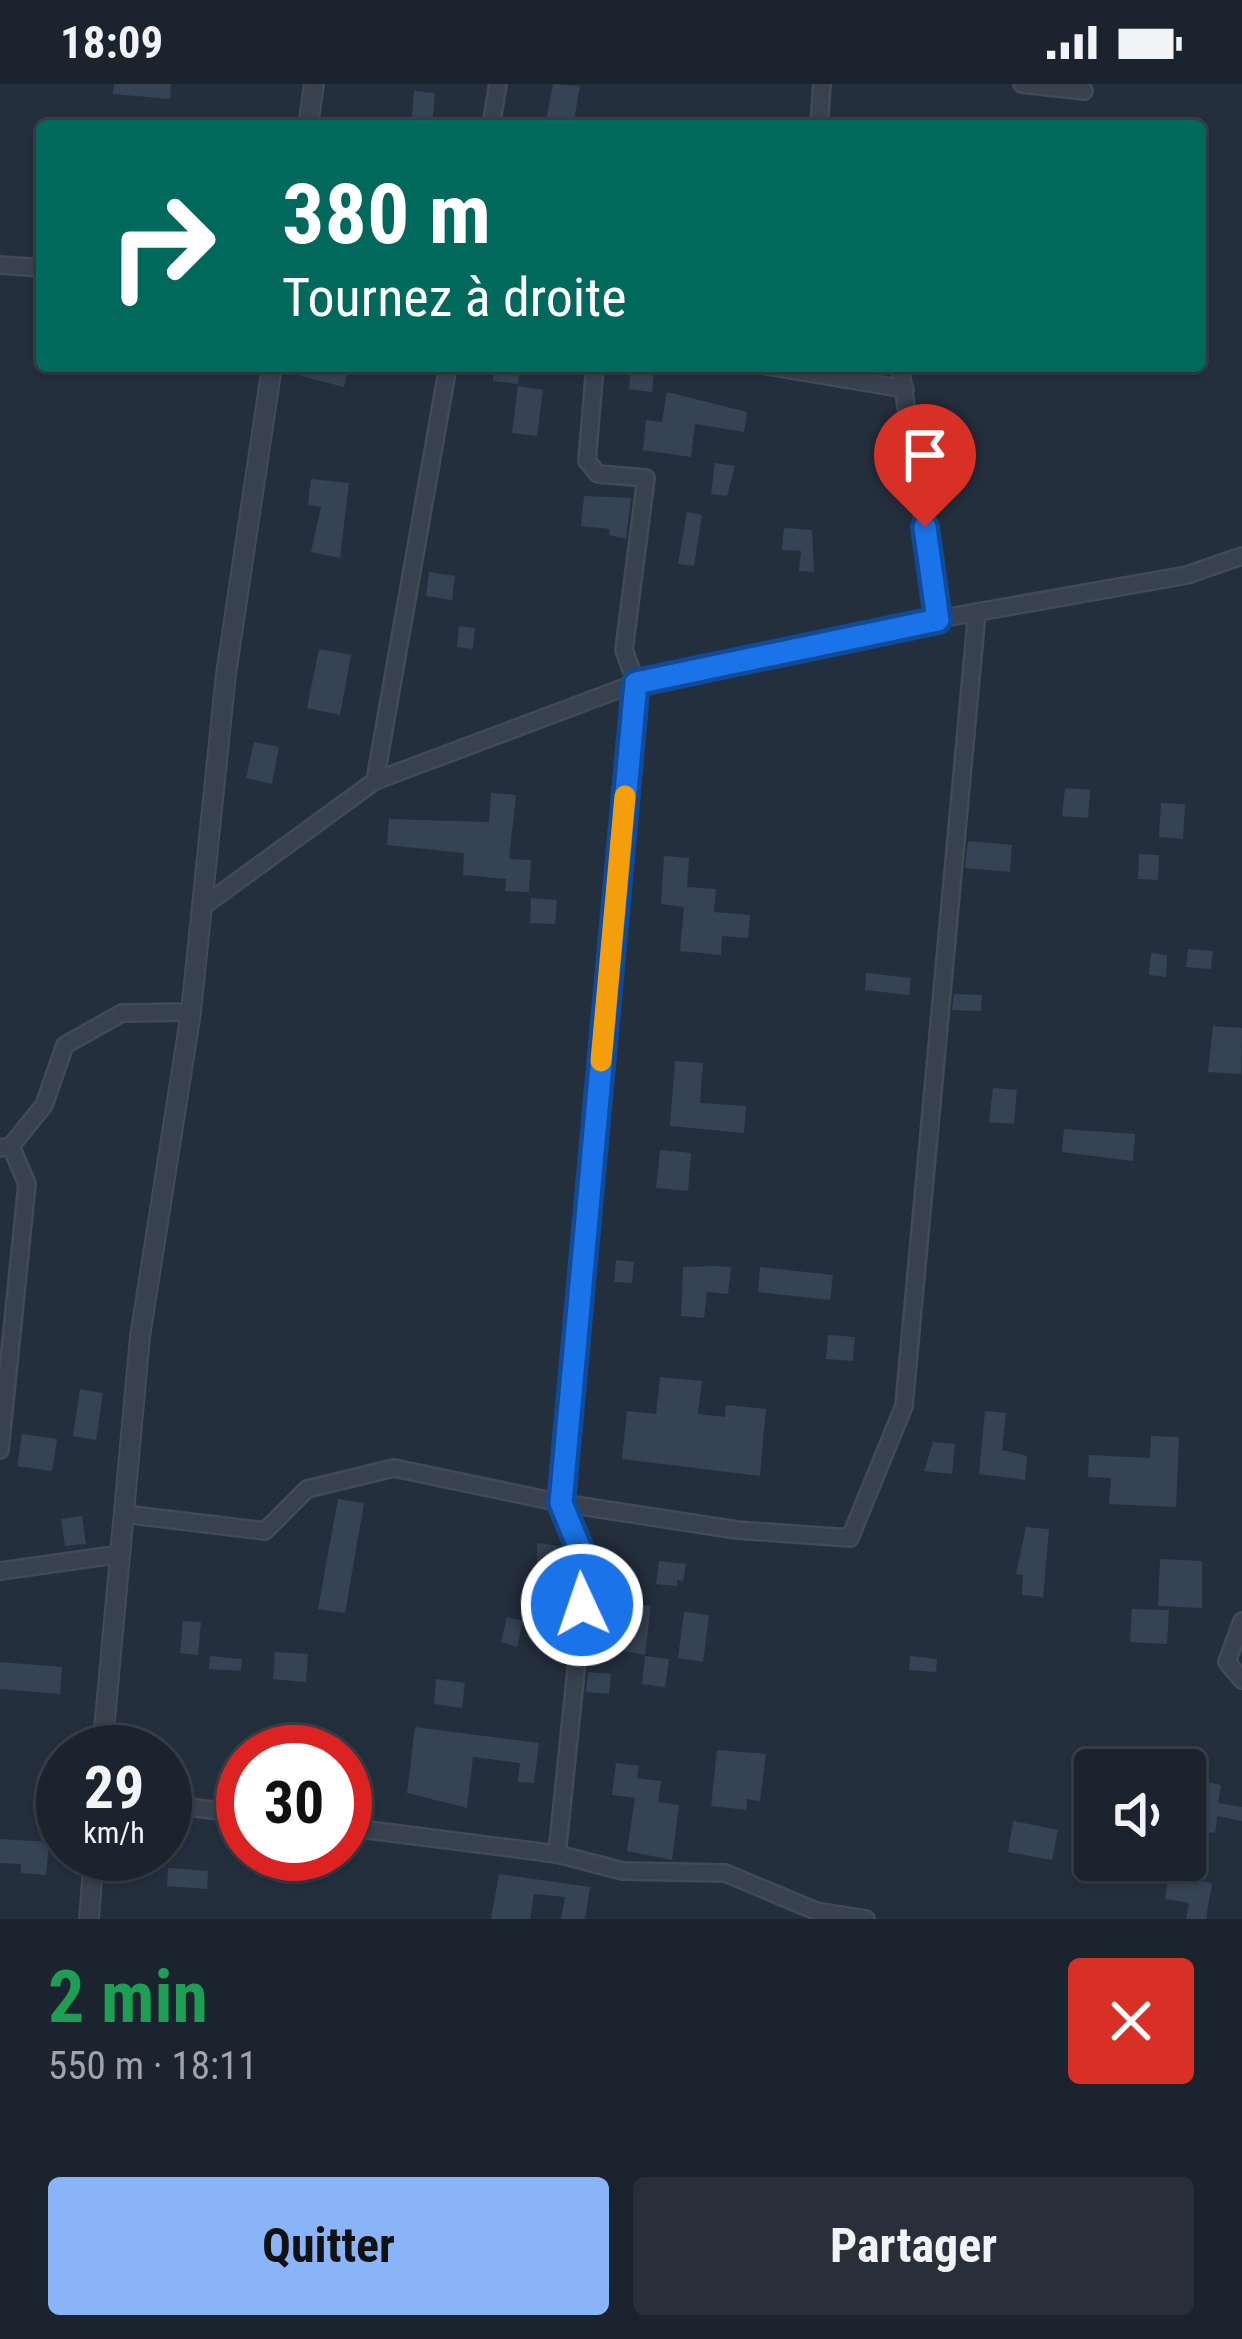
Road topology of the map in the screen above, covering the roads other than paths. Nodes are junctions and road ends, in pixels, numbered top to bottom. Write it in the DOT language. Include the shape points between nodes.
graph roads {
  1 [pos="314,84"];
  2 [pos="498,84"];
  3 [pos="822,84"];
  4 [pos="1022,84"];
  5 [pos="1084,91"];
  6 [pos="309,120"];
  7 [pos="492,120"];
  8 [pos="819,120"];
  9 [pos="0,266"];
  10 [pos="36,268"];
  11 [pos="271,372"];
  12 [pos="447,372"];
  13 [pos="594,372"];
  14 [pos="803,372"];
  15 [pos="901,372"];
  16 [pos="905,389"];
  17 [pos="1242,556"];
  18 [pos="977,612"];
  19 [pos="938,620"];
  20 [pos="636,683"];
  21 [pos="375,781"];
  22 [pos="202,907"];
  23 [pos="191,1012"];
  24 [pos="5,1147"];
  25 [pos="0,1450"];
  26 [pos="561,1503"];
  27 [pos="124,1514"];
  28 [pos="121,1554"];
  29 [pos="0,1571"];
  30 [pos="1242,1621"];
  31 [pos="1242,1680"];
  32 [pos="105,1725"];
  33 [pos="372,1830"];
  34 [pos="557,1854"];
  35 [pos="92,1881"];
  36 [pos="816,1915"];
  37 [pos="89,1919"];
  38 [pos="866,1919"];
  1 -- 6 [label="street"];
  2 -- 7 [label="street"];
  3 -- 8 [label="street"];
  4 -- 5 [label="street"];
  9 -- 10 [label="street"];
  11 -- 22 [label="street" via="226,674"];
  12 -- 21 [label="street"];
  13 -- 20 [label="street" via="587,460 598,474 646,478 624,650"];
  14 -- 16 [label="street"];
  15 -- 16 [label="street"];
  16 -- 19 [label="street"];
  17 -- 18 [label="street" via="1187,575"];
  18 -- 19 [label="street"];
  18 -- 26 [label="street" via="904,1406 850,1538"];
  19 -- 20 [label="street"];
  20 -- 21 [label="street"];
  20 -- 26 [label="street"];
  21 -- 22 [label="street"];
  22 -- 23 [label="street"];
  23 -- 24 [label="street" via="122,1013 64,1045 44,1106"];
  23 -- 27 [label="street" via="140,1337"];
  24 -- 25 [label="street" via="27,1184"];
  26 -- 27 [label="street" via="394,1468 307,1489 266,1531"];
  26 -- 34 [label="street" via="586,1564"];
  27 -- 28 [label="street"];
  28 -- 29 [label="street"];
  28 -- 32 [label="street"];
  30 -- 31 [label="street" via="1227,1662"];
  33 -- 34 [label="street"];
  34 -- 36 [label="street" via="622,1870 725,1874"];
  35 -- 37 [label="street"];
  36 -- 38 [label="street"];
}
